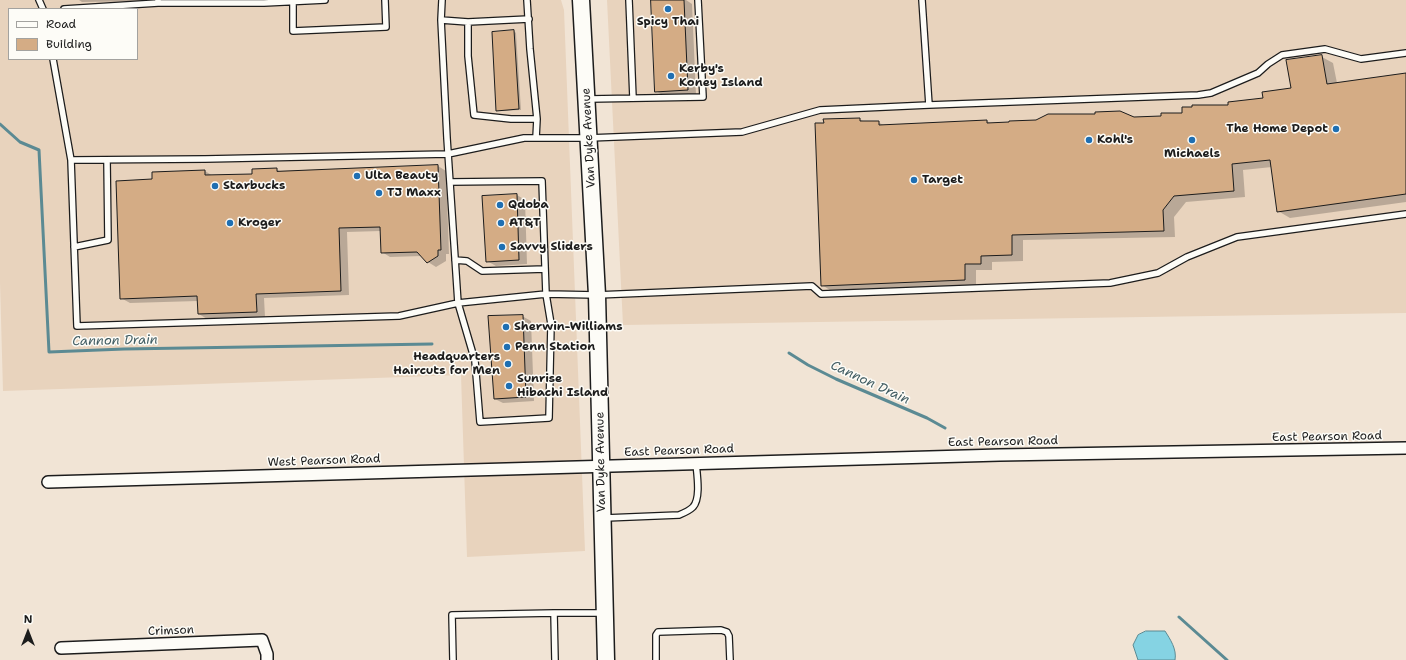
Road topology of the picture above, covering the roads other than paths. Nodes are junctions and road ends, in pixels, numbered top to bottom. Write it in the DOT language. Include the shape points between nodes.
graph roads {
  1 [pos="325,0"];
  2 [pos="385,0"];
  3 [pos="442,0"];
  4 [pos="527,0"];
  5 [pos="581,0"];
  6 [pos="629,0"];
  7 [pos="698,0"];
  8 [pos="922,0"];
  9 [pos="293,1"];
  10 [pos="158,2"];
  11 [pos="77,8"];
  12 [pos="529,19"];
  13 [pos="441,20"];
  14 [pos="468,22"];
  15 [pos="1406,53"];
  16 [pos="53,60"];
  17 [pos="632,98"];
  18 [pos="587,99"];
  19 [pos="929,105"];
  20 [pos="537,119"];
  21 [pos="536,138"];
  22 [pos="589,138"];
  23 [pos="448,154"];
  24 [pos="71,160"];
  25 [pos="107,160"];
  26 [pos="450,182"];
  27 [pos="1406,214"];
  28 [pos="74,247"];
  29 [pos="455,260"];
  30 [pos="545,268"];
  31 [pos="546,294"];
  32 [pos="597,295"];
  33 [pos="458,303"];
  34 [pos="1406,448"];
  35 [pos="696,463"];
  36 [pos="601,466"];
  37 [pos="48,482"];
  38 [pos="602,518"];
  39 [pos="554,613"];
  40 [pos="604,613"];
  41 [pos="61,648"];
  42 [pos="267,660"];
  43 [pos="453,660"];
  44 [pos="555,660"];
  45 [pos="606,660"];
  46 [pos="656,660"];
  47 [pos="730,660"];
  1 -- 9 [label="lane"];
  2 -- 9 [label="lane" via="386,28 293,31"];
  3 -- 13 [label="lane"];
  4 -- 12 [label="lane"];
  5 -- 18 [label="main road, Van Dyke Avenue"];
  6 -- 17 [label="lane"];
  7 -- 17 [label="lane" via="703,97"];
  8 -- 19 [label="lane"];
  9 -- 10 [label="lane"];
  10 -- 11 [label="lane"];
  12 -- 14 [label="lane"];
  12 -- 20 [label="lane"];
  13 -- 14 [label="lane"];
  13 -- 23 [label="lane"];
  14 -- 20 [label="lane" via="468,56 474,115"];
  15 -- 19 [label="lane" via="1361,59 1326,49 1282,55 1258,73 1198,96"];
  16 -- 24 [label="lane"];
  17 -- 18 [label="lane"];
  18 -- 22 [label="main road, Van Dyke Avenue"];
  19 -- 22 [label="lane" via="820,110 742,132"];
  20 -- 21 [label="lane"];
  21 -- 22 [label="lane"];
  21 -- 23 [label="lane" via="524,138"];
  22 -- 32 [label="main road, Van Dyke Avenue"];
  23 -- 25 [label="lane"];
  23 -- 26 [label="lane"];
  24 -- 25 [label="lane"];
  24 -- 28 [label="lane"];
  25 -- 28 [label="lane" via="108,240"];
  26 -- 29 [label="lane"];
  26 -- 30 [label="lane" via="542,181"];
  27 -- 32 [label="lane" via="1237,237 1187,257 1158,273 1110,283 821,294 812,286"];
  28 -- 33 [label="lane" via="77,326 400,316"];
  29 -- 30 [label="lane" via="467,261 482,271"];
  29 -- 33 [label="lane"];
  30 -- 31 [label="lane"];
  31 -- 32 [label="lane"];
  31 -- 33 [label="lane"];
  31 -- 33 [label="lane" via="551,324 549,418 480,422 475,361"];
  32 -- 36 [label="main road, Van Dyke Avenue"];
  34 -- 35 [label="street, East Pearson Road"];
  35 -- 36 [label="street, East Pearson Road"];
  35 -- 38 [label="lane" via="698,489 694,506 688,511 679,515"];
  36 -- 37 [label="street, West Pearson Road"];
  36 -- 38 [label="main road, Van Dyke Avenue"];
  38 -- 40 [label="main road, Van Dyke Avenue"];
  39 -- 40 [label="lane"];
  39 -- 43 [label="lane" via="452,615"];
  39 -- 44 [label="lane"];
  40 -- 45 [label="main road, Van Dyke Avenue"];
  41 -- 42 [label="street, Crimson" via="262,640"];
  46 -- 47 [label="lane" via="658,632 721,630 729,636"];
}
